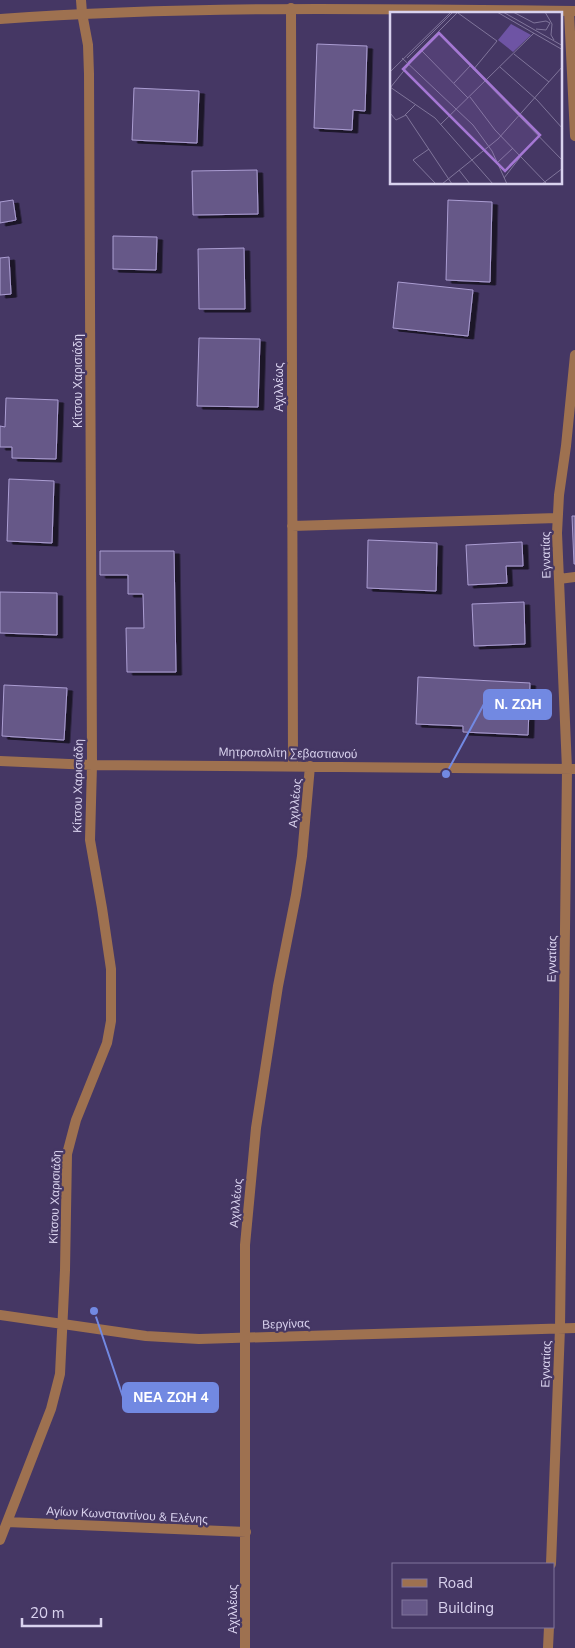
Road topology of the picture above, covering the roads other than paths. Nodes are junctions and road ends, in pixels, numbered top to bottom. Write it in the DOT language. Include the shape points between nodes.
graph roads {
  1 [pos="81,0"];
  2 [pos="291,8"];
  3 [pos="572,11"];
  4 [pos="82,13"];
  5 [pos="0,19"];
  6 [pos="575,136"];
  7 [pos="575,355"];
  8 [pos="557,518"];
  9 [pos="292,526"];
  10 [pos="575,577"];
  11 [pos="558,579"];
  12 [pos="0,761"];
  13 [pos="92,765"];
  14 [pos="293,765"];
  15 [pos="310,766"];
  16 [pos="571,769"];
  17 [pos="0,1315"];
  18 [pos="63,1325"];
  19 [pos="560,1328"];
  20 [pos="575,1328"];
  21 [pos="246,1338"];
  22 [pos="7,1522"];
  23 [pos="246,1532"];
  24 [pos="0,1540"];
  25 [pos="552,1563"];
  26 [pos="549,1628"];
  27 [pos="245,1648"];
  28 [pos="548,1648"];
  1 -- 4 [label="street, Κίτσου Χαρισιάδη"];
  2 -- 3 [label="street"];
  2 -- 4 [label="street"];
  2 -- 9 [label="street, Αχιλλέως"];
  3 -- 6 [label="street"];
  4 -- 5 [label="street"];
  4 -- 13 [label="street, Κίτσου Χαρισιάδη" via="89,74"];
  7 -- 8 [label="street, Εγνατίας"];
  8 -- 9 [label="street"];
  8 -- 11 [label="street, Εγνατίας"];
  9 -- 14 [label="street, Αχιλλέως"];
  10 -- 11 [label="street"];
  11 -- 16 [label="street, Εγνατίας"];
  12 -- 13 [label="street, Μητροπολίτη Σεβαστιανού"];
  13 -- 14 [label="street, Μητροπολίτη Σεβαστιανού"];
  13 -- 18 [label="street, Κίτσου Χαρισιάδη" via="90,840 108,944 112,1005 107,1042 76,1120 67,1154"];
  14 -- 15 [label="street, Μητροπολίτη Σεβαστιανού"];
  15 -- 16 [label="street, Μητροπολίτη Σεβαστιανού"];
  15 -- 21 [label="street, Αχιλλέως" via="302,856 267,1051 253,1154 245,1245"];
  16 -- 19 [label="street, Εγνατίας"];
  17 -- 18 [label="street, Βεργίνας"];
  18 -- 21 [label="street, Βεργίνας" via="172,1338"];
  18 -- 22 [label="street, Κίτσου Χαρισιάδη" via="56,1390"];
  19 -- 20 [label="street, Βεργίνας"];
  19 -- 21 [label="street, Βεργίνας"];
  19 -- 25 [label="street, Εγνατίας"];
  21 -- 23 [label="street, Αχιλλέως"];
  22 -- 23 [label="street, Αγίων Κωνσταντίνου & Ελένης"];
  22 -- 24 [label="street, Κίτσου Χαρισιάδη"];
  23 -- 27 [label="street, Αχιλλέως"];
  26 -- 28 [label="street"];
}
